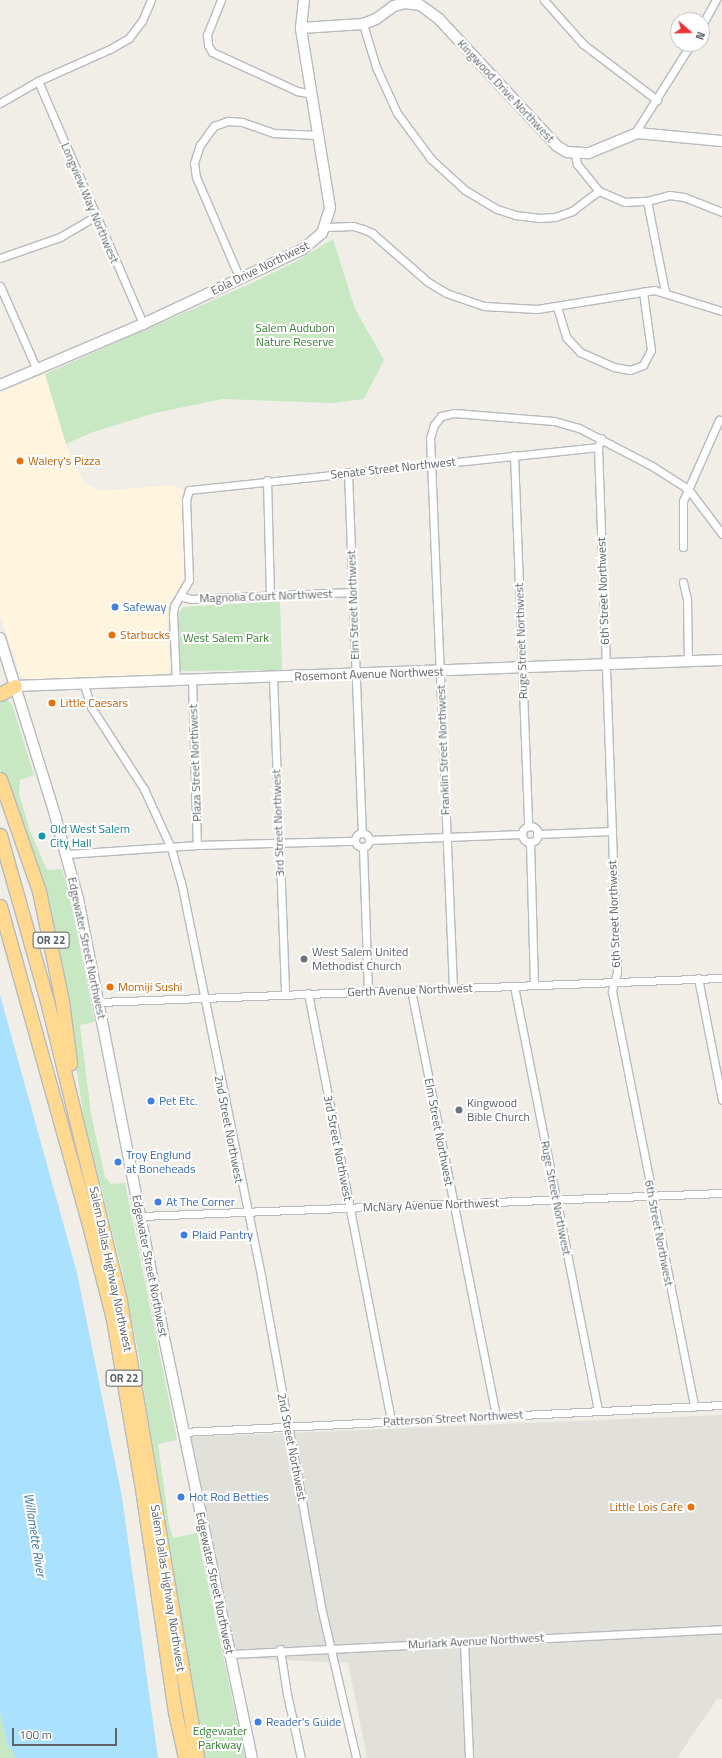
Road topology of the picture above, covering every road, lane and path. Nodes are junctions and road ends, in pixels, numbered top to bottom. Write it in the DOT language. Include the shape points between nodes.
graph roads {
  1 [pos="151,0"];
  2 [pos="221,0"];
  3 [pos="304,0"];
  4 [pos="544,0"];
  5 [pos="716,0"];
  6 [pos="709,12"];
  7 [pos="363,24"];
  8 [pos="301,28"];
  9 [pos="686,52"];
  10 [pos="38,81"];
  11 [pos="312,94"];
  12 [pos="657,100"];
  13 [pos="0,103"];
  14 [pos="637,133"];
  15 [pos="318,135"];
  16 [pos="722,141"];
  17 [pos="575,154"];
  18 [pos="599,191"];
  19 [pos="647,201"];
  20 [pos="722,212"];
  21 [pos="96,216"];
  22 [pos="325,227"];
  23 [pos="0,258"];
  24 [pos="240,279"];
  25 [pos="0,286"];
  26 [pos="643,292"];
  27 [pos="665,292"];
  28 [pos="557,307"];
  29 [pos="722,311"];
  30 [pos="143,324"];
  31 [pos="36,370"];
  32 [pos="0,385"];
  33 [pos="719,420"];
  34 [pos="601,438"];
  35 [pos="598,447"];
  36 [pos="514,455"];
  37 [pos="431,465"];
  38 [pos="348,472"];
  39 [pos="266,480"];
  40 [pos="688,489"];
  41 [pos="722,534"];
  42 [pos="684,546"];
  43 [pos="683,582"];
  44 [pos="353,592"];
  45 [pos="180,596"];
  46 [pos="270,596"];
  47 [pos="0,638"];
  48 [pos="722,660"];
  49 [pos="688,661"];
  50 [pos="606,665"];
  51 [pos="522,668"];
  52 [pos="440,672"];
  53 [pos="356,674"];
  54 [pos="273,677"];
  55 [pos="192,680"];
  56 [pos="176,681"];
  57 [pos="0,684"];
  58 [pos="84,685"];
  59 [pos="15,686"];
  60 [pos="0,694"];
  61 [pos="0,778"];
  62 [pos="528,827"];
  63 [pos="612,831"];
  64 [pos="362,833"];
  65 [pos="522,834"];
  66 [pos="538,834"];
  67 [pos="0,835"];
  68 [pos="446,837"];
  69 [pos="370,840"];
  70 [pos="355,841"];
  71 [pos="279,842"];
  72 [pos="530,842"];
  73 [pos="197,845"];
  74 [pos="171,848"];
  75 [pos="364,848"];
  76 [pos="67,854"];
  77 [pos="0,906"];
  78 [pos="698,978"];
  79 [pos="722,978"];
  80 [pos="614,982"];
  81 [pos="534,985"];
  82 [pos="514,986"];
  83 [pos="453,988"];
  84 [pos="411,990"];
  85 [pos="368,992"];
  86 [pos="308,993"];
  87 [pos="285,994"];
  88 [pos="203,997"];
  89 [pos="99,1002"];
  90 [pos="722,1100"];
  91 [pos="74,1107"];
  92 [pos="722,1193"];
  93 [pos="652,1196"];
  94 [pos="557,1200"];
  95 [pos="453,1204"];
  96 [pos="349,1208"];
  97 [pos="247,1212"];
  98 [pos="141,1216"];
  99 [pos="722,1405"];
  100 [pos="694,1407"];
  101 [pos="598,1411"];
  102 [pos="496,1416"];
  103 [pos="391,1421"];
  104 [pos="289,1426"];
  105 [pos="184,1432"];
  106 [pos="722,1629"];
  107 [pos="464,1642"];
  108 [pos="330,1648"];
  109 [pos="280,1649"];
  110 [pos="230,1654"];
  111 [pos="175,1712"];
  112 [pos="180,1758"];
  113 [pos="185,1758"];
  114 [pos="197,1758"];
  115 [pos="252,1758"];
  116 [pos="301,1758"];
  117 [pos="348,1758"];
  118 [pos="355,1758"];
  119 [pos="469,1758"];
  1 -- 10 [label="street" via="142,21 129,38"];
  2 -- 11 [label="street" via="207,35 212,52 297,91"];
  3 -- 8 [label="main road, Eola Drive Northwest"];
  4 -- 12 [label="street" via="583,44"];
  5 -- 6 [label="street"];
  7 -- 8 [label="main road, Kingwood Drive Northwest"];
  7 -- 17 [label="main road, Kingwood Drive Northwest" via="400,4 425,7 557,146"];
  7 -- 18 [label="street" via="376,67 397,113 431,159 465,190 497,209 515,215 540,218 555,217 572,211"];
  8 -- 11 [label="main road, Eola Drive Northwest"];
  9 -- 12 [label="street"];
  10 -- 13 [label="street"];
  10 -- 21 [label="street, Longview Way Northwest"];
  11 -- 15 [label="main road, Eola Drive Northwest"];
  12 -- 14 [label="street"];
  14 -- 16 [label="main road"];
  14 -- 17 [label="main road" via="589,153"];
  15 -- 22 [label="main road, Eola Drive Northwest" via="330,212"];
  15 -- 24 [label="street" via="274,133 242,122 228,121 214,126 200,145 194,163 196,177"];
  17 -- 18 [label="street" via="577,164"];
  18 -- 19 [label="street" via="625,202"];
  19 -- 20 [label="street" via="662,196 684,197"];
  19 -- 27 [label="street"];
  21 -- 23 [label="street" via="60,236"];
  21 -- 30 [label="street, Longview Way Northwest"];
  22 -- 24 [label="main road, Eola Drive Northwest" via="310,245"];
  22 -- 28 [label="street" via="353,226 372,233 428,282 462,300 516,310"];
  24 -- 30 [label="main road, Eola Drive Northwest"];
  25 -- 31 [label="street"];
  26 -- 27 [label="street"];
  26 -- 28 [label="street"];
  26 -- 28 [label="street" via="651,350 643,365 630,370 603,363 580,352 566,337"];
  27 -- 29 [label="street"];
  30 -- 31 [label="main road, Eola Drive Northwest"];
  31 -- 32 [label="main road, Eola Drive Northwest"];
  33 -- 40 [label="street"];
  34 -- 35 [label="street, 6th Street Northwest"];
  34 -- 37 [label="street, Franklin Street Northwest" via="554,420 447,413 437,420 431,431"];
  34 -- 40 [label="street"];
  35 -- 36 [label="street, Senate Street Northwest"];
  35 -- 50 [label="street, 6th Street Northwest"];
  36 -- 37 [label="street, Senate Street Northwest"];
  36 -- 51 [label="street, Ruge Street Northwest"];
  37 -- 38 [label="street, Senate Street Northwest"];
  37 -- 52 [label="street, Franklin Street Northwest"];
  38 -- 39 [label="street, Senate Street Northwest"];
  38 -- 44 [label="street, Elm Street Northwest"];
  39 -- 45 [label="street, Senate Street Northwest" via="189,490 186,500 189,580"];
  39 -- 46 [label="street"];
  40 -- 41 [label="street"];
  40 -- 42 [label="street" via="683,501"];
  43 -- 49 [label="street" via="687,599"];
  44 -- 46 [label="street, Magnolia Court Northwest"];
  44 -- 53 [label="street, Elm Street Northwest"];
  45 -- 46 [label="street, Magnolia Court Northwest" via="191,599"];
  45 -- 56 [label="street" via="173,615"];
  47 -- 59 [label="main road, Edgewater Street Northwest"];
  48 -- 49 [label="main road, Rosemont Avenue Northwest"];
  49 -- 50 [label="main road, Rosemont Avenue Northwest"];
  50 -- 51 [label="main road, Rosemont Avenue Northwest"];
  50 -- 63 [label="street, 6th Street Northwest"];
  51 -- 52 [label="main road, Rosemont Avenue Northwest"];
  51 -- 62 [label="street, Ruge Street Northwest"];
  52 -- 53 [label="main road, Rosemont Avenue Northwest"];
  52 -- 68 [label="street, Franklin Street Northwest"];
  53 -- 54 [label="main road, Rosemont Avenue Northwest"];
  53 -- 64 [label="street, Elm Street Northwest"];
  54 -- 55 [label="main road, Rosemont Avenue Northwest"];
  54 -- 71 [label="street, 3rd Street Northwest"];
  55 -- 56 [label="main road, Rosemont Avenue Northwest"];
  55 -- 73 [label="street, Plaza Street Northwest"];
  56 -- 58 [label="main road, Rosemont Avenue Northwest"];
  57 -- 59 [label="highway"];
  58 -- 59 [label="main road, Rosemont Avenue Northwest"];
  58 -- 74 [label="street, 2nd Street Northwest" via="91,707 144,789"];
  59 -- 60 [label="highway"];
  59 -- 76 [label="main road, Edgewater Street Northwest"];
  61 -- 91 [label="highway, OR 22" via="21,833 50,934 62,1001"];
  62 -- 65 [label="street"];
  62 -- 66 [label="street" via="536,829"];
  63 -- 66 [label="street"];
  63 -- 80 [label="street, 6th Street Northwest" via="617,972"];
  64 -- 69 [label="street"];
  64 -- 70 [label="street"];
  65 -- 68 [label="street"];
  65 -- 72 [label="street" via="523,838"];
  66 -- 72 [label="street"];
  67 -- 91 [label="highway, Salem Dallas Highway Northwest / OR 22" via="28,928"];
  68 -- 69 [label="street"];
  68 -- 83 [label="street, Franklin Street Northwest"];
  69 -- 75 [label="street"];
  70 -- 71 [label="street"];
  70 -- 75 [label="street" via="356,845"];
  71 -- 73 [label="street"];
  71 -- 87 [label="street, 3rd Street Northwest"];
  72 -- 81 [label="street"];
  73 -- 74 [label="street"];
  74 -- 76 [label="street"];
  74 -- 88 [label="street, 2nd Street Northwest" via="192,932"];
  75 -- 85 [label="street"];
  76 -- 89 [label="main road, Edgewater Street Northwest"];
  77 -- 111 [label="highway, Salem Dallas Highway Northwest / OR 22" via="70,1154 113,1319 141,1481"];
  78 -- 79 [label="street, Gerth Avenue Northwest"];
  78 -- 80 [label="street, Gerth Avenue Northwest"];
  78 -- 90 [label="street"];
  80 -- 81 [label="street, Gerth Avenue Northwest"];
  80 -- 93 [label="street, 6th Street Northwest" via="612,991"];
  81 -- 82 [label="street, Gerth Avenue Northwest"];
  82 -- 83 [label="street, Gerth Avenue Northwest"];
  82 -- 94 [label="street, Ruge Street Northwest"];
  83 -- 84 [label="street, Gerth Avenue Northwest"];
  84 -- 85 [label="street, Gerth Avenue Northwest"];
  84 -- 95 [label="street, Elm Street Northwest"];
  85 -- 86 [label="street, Gerth Avenue Northwest"];
  86 -- 87 [label="street, Gerth Avenue Northwest"];
  86 -- 96 [label="street, 3rd Street Northwest"];
  87 -- 88 [label="street, Gerth Avenue Northwest"];
  88 -- 89 [label="street, Gerth Avenue Northwest"];
  88 -- 97 [label="street, 2nd Street Northwest"];
  89 -- 98 [label="main road, Edgewater Street Northwest"];
  91 -- 114 [label="highway, Salem Dallas Highway Northwest / OR 22" via="109,1251 132,1363"];
  92 -- 93 [label="street, McNary Avenue Northwest"];
  93 -- 94 [label="street, McNary Avenue Northwest"];
  93 -- 100 [label="street, 6th Street Northwest"];
  94 -- 95 [label="street, McNary Avenue Northwest"];
  94 -- 101 [label="street, Ruge Street Northwest"];
  95 -- 96 [label="street, McNary Avenue Northwest"];
  95 -- 102 [label="street, Elm Street Northwest"];
  96 -- 97 [label="street, McNary Avenue Northwest"];
  96 -- 103 [label="street, 3rd Street Northwest"];
  97 -- 98 [label="street, McNary Avenue Northwest"];
  97 -- 104 [label="street, 2nd Street Northwest"];
  98 -- 105 [label="main road, Edgewater Street Northwest"];
  99 -- 100 [label="street, Patterson Street Northwest"];
  100 -- 101 [label="street, Patterson Street Northwest"];
  101 -- 102 [label="street, Patterson Street Northwest"];
  102 -- 103 [label="street, Patterson Street Northwest"];
  103 -- 104 [label="street, Patterson Street Northwest"];
  104 -- 105 [label="street, Patterson Street Northwest"];
  104 -- 108 [label="street, 2nd Street Northwest"];
  105 -- 110 [label="main road, Edgewater Street Northwest"];
  106 -- 107 [label="street, Murlark Avenue Northwest"];
  107 -- 108 [label="street, Murlark Avenue Northwest"];
  107 -- 119 [label="street"];
  108 -- 109 [label="street, Murlark Avenue Northwest"];
  108 -- 118 [label="street, 2nd Street Northwest"];
  109 -- 110 [label="street, Murlark Avenue Northwest"];
  109 -- 116 [label="street"];
  110 -- 115 [label="main road, Edgewater Street Northwest"];
  111 -- 112 [label="highway, OR 22"];
  111 -- 113 [label="highway, Salem Dallas Highway Northwest / OR 22"];
  117 -- 118 [label="street"];
}
